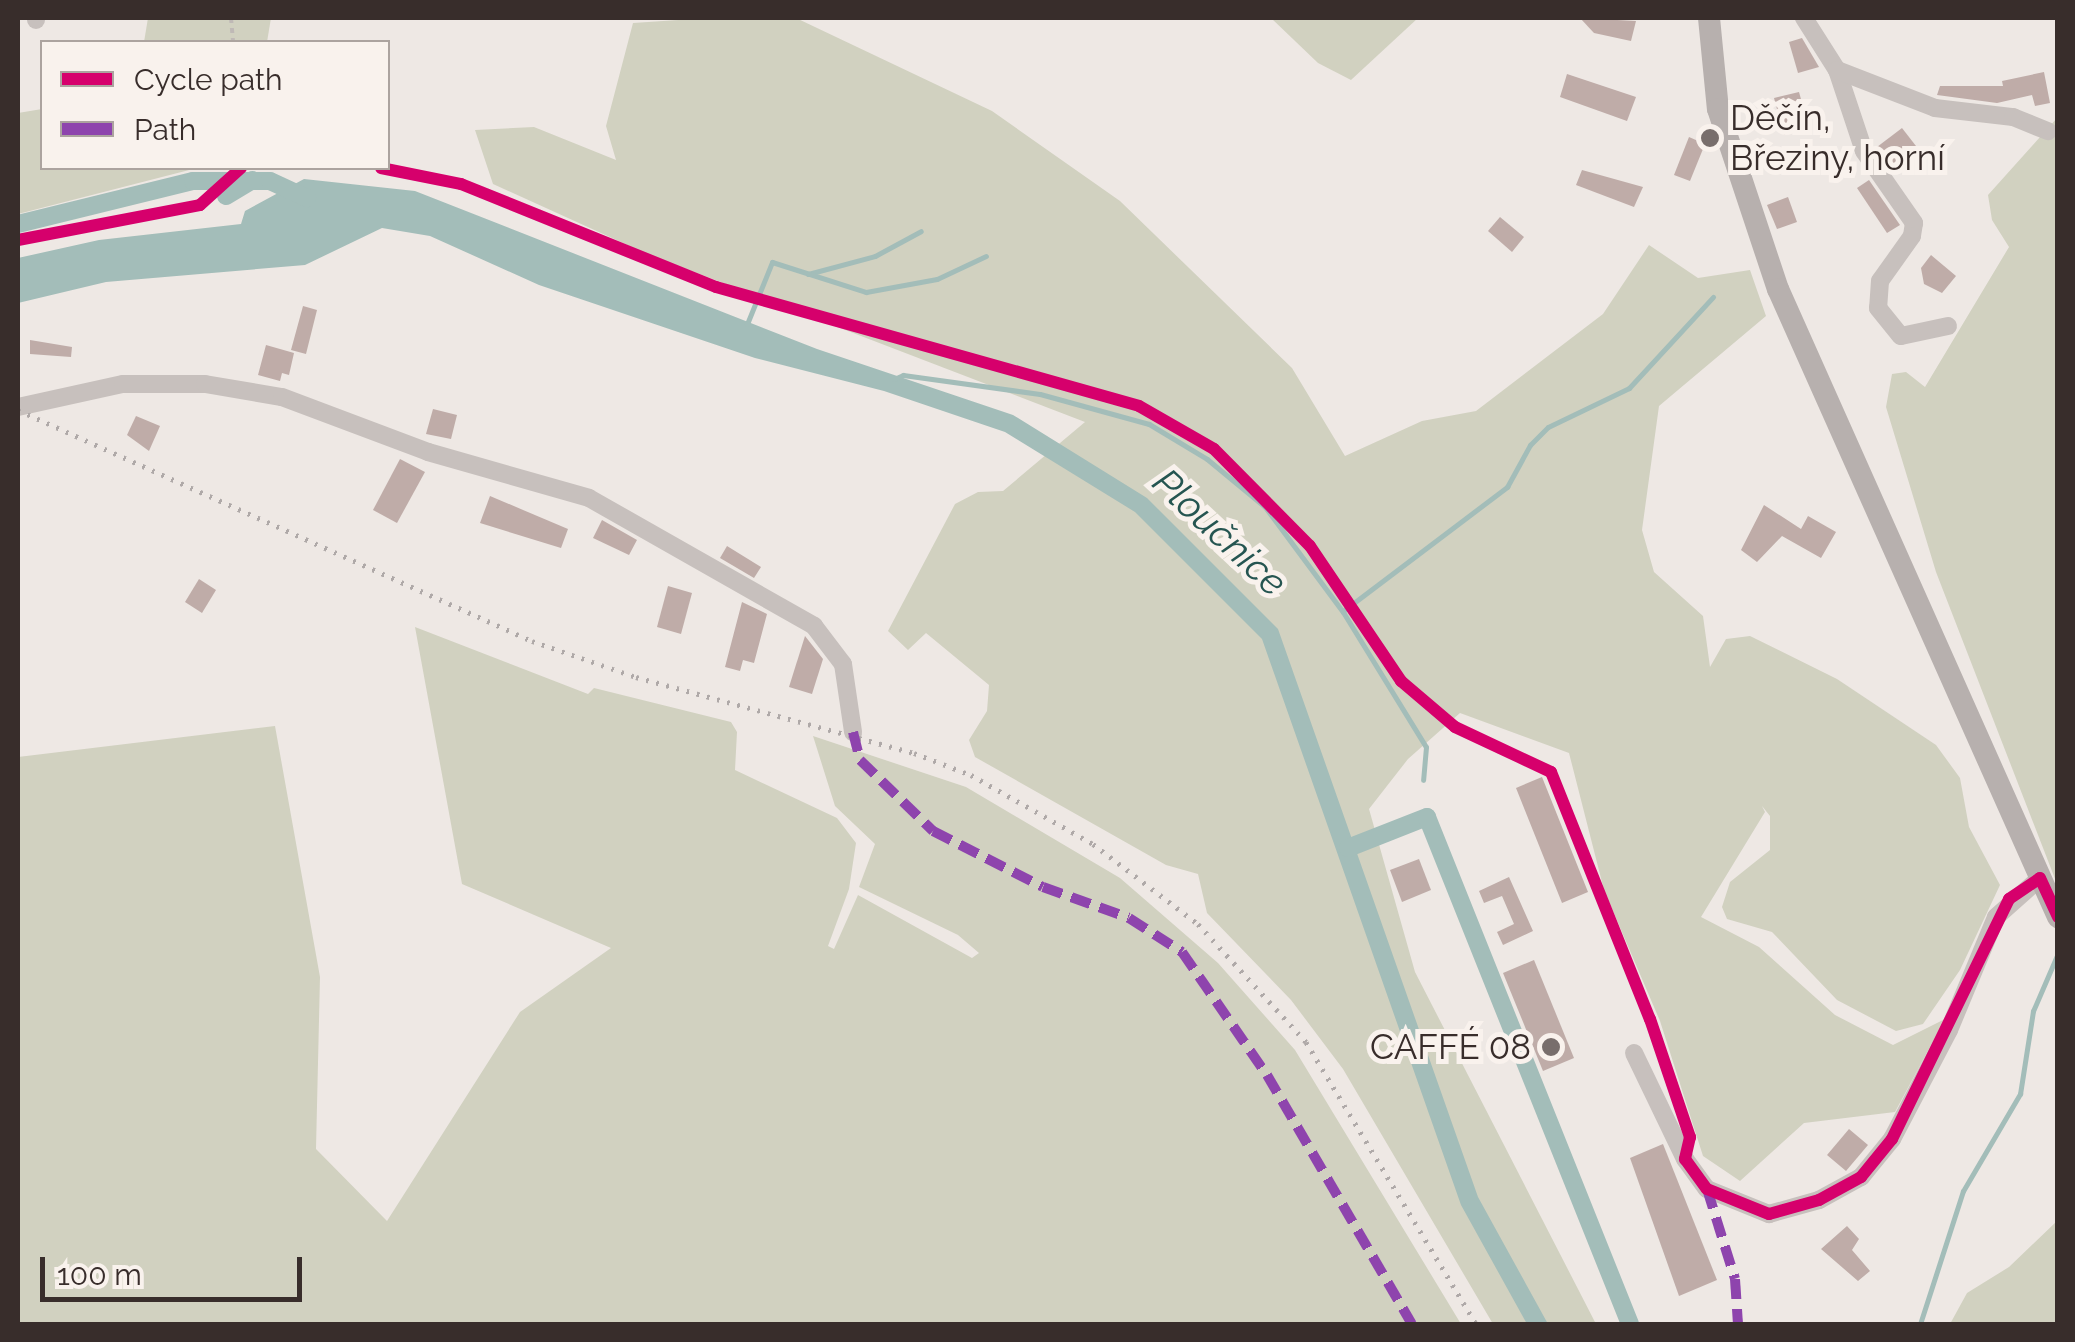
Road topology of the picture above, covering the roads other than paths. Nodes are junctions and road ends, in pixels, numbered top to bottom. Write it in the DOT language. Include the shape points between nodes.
graph roads {
  1 [pos="1709,18"];
  2 [pos="1804,18"];
  3 [pos="1838,70"];
  4 [pos="2048,130"];
  5 [pos="1948,326"];
  6 [pos="18,407"];
  7 [pos="853,732"];
  8 [pos="2040,878"];
  9 [pos="2058,918"];
  10 [pos="1634,1053"];
  1 -- 8 [label="main road" via="1718,110 1754,226"];
  2 -- 3 [label="street"];
  3 -- 4 [label="street" via="1936,108 2013,117"];
  3 -- 5 [label="street" via="1864,151 1914,223 1880,280 1878,308 1901,336"];
  6 -- 7 [label="street" via="142,382 206,384 282,397 428,452 588,498 814,626 843,664"];
  8 -- 9 [label="main road"];
  8 -- 10 [label="street" via="1996,917 1949,1030 1892,1139 1861,1177 1820,1200 1769,1214 1707,1189"];
}
